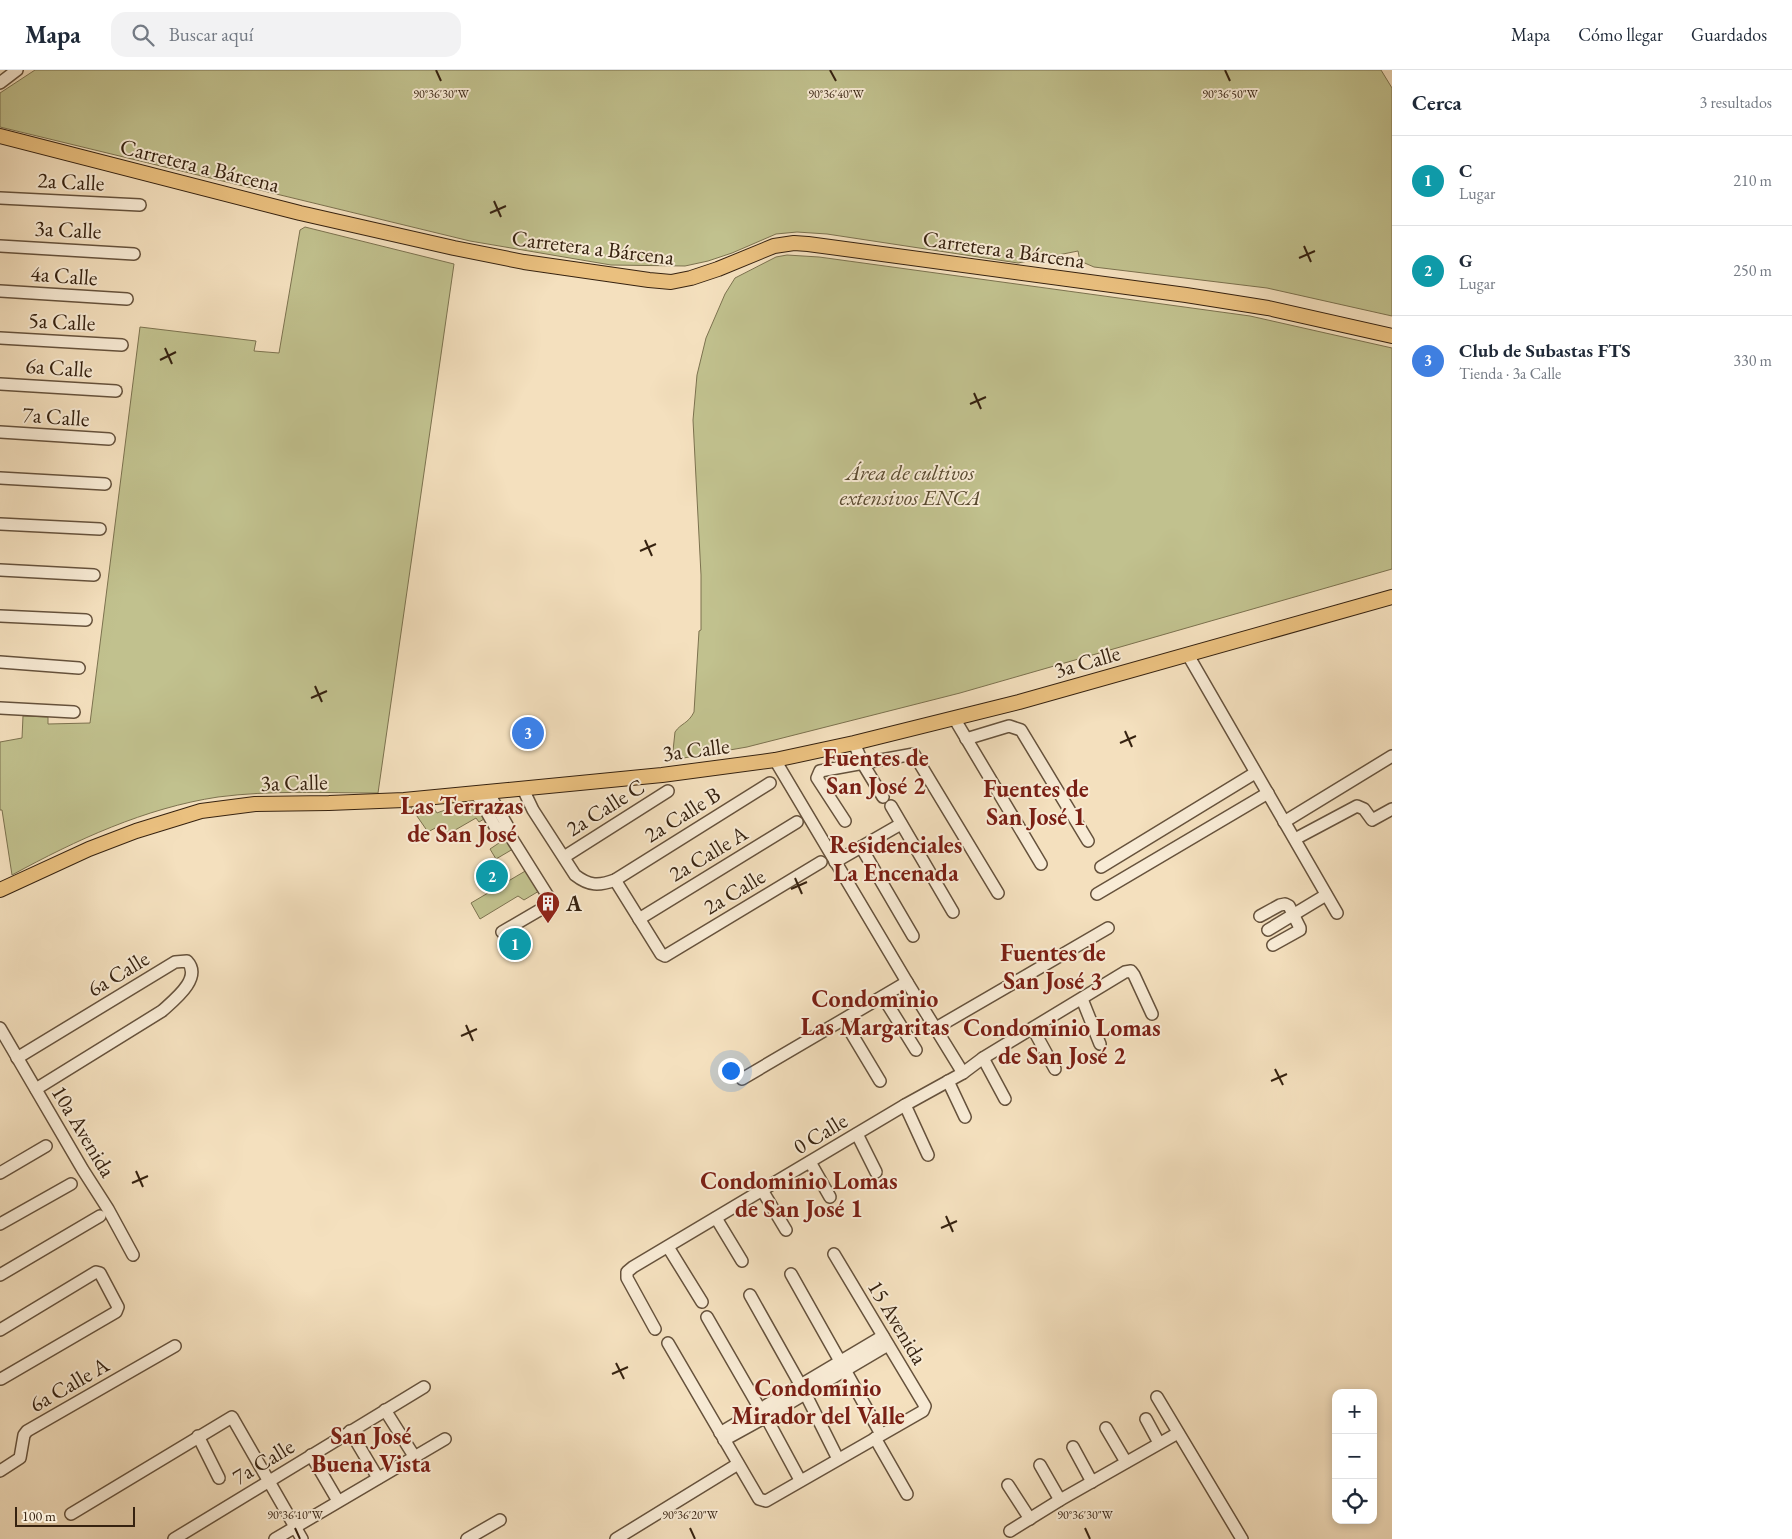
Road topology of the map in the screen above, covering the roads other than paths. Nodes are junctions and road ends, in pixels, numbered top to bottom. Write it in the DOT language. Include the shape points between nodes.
graph roads {
  1 [pos="17,70"];
  2 [pos="0,83"];
  3 [pos="0,136"];
  4 [pos="0,198"];
  5 [pos="140,204"];
  6 [pos="0,246"];
  7 [pos="134,254"];
  8 [pos="0,291"];
  9 [pos="126,299"];
  10 [pos="1392,336"];
  11 [pos="0,338"];
  12 [pos="122,345"];
  13 [pos="0,384"];
  14 [pos="116,391"];
  15 [pos="0,432"];
  16 [pos="109,439"];
  17 [pos="0,478"];
  18 [pos="105,484"];
  19 [pos="0,524"];
  20 [pos="100,529"];
  21 [pos="0,570"];
  22 [pos="94,575"];
  23 [pos="1392,597"];
  24 [pos="0,616"];
  25 [pos="86,620"];
  26 [pos="1188,655"];
  27 [pos="0,662"];
  28 [pos="79,668"];
  29 [pos="0,708"];
  30 [pos="74,712"];
  31 [pos="954,718"];
  32 [pos="966,739"];
  33 [pos="854,743"];
  34 [pos="1392,756"];
  35 [pos="775,760"];
  36 [pos="863,764"];
  37 [pos="1255,773"];
  38 [pos="770,783"];
  39 [pos="528,788"];
  40 [pos="668,791"];
  41 [pos="482,792"];
  42 [pos="1268,793"];
  43 [pos="883,797"];
  44 [pos="891,806"];
  45 [pos="1392,809"];
  46 [pos="845,821"];
  47 [pos="797,822"];
  48 [pos="1284,822"];
  49 [pos="901,824"];
  50 [pos="1295,839"];
  51 [pos="1088,841"];
  52 [pos="861,847"];
  53 [pos="564,857"];
  54 [pos="821,862"];
  55 [pos="835,862"];
  56 [pos="1041,864"];
  57 [pos="1101,867"];
  58 [pos="615,880"];
  59 [pos="0,890"];
  60 [pos="998,893"];
  61 [pos="1097,894"];
  62 [pos="1326,895"];
  63 [pos="953,912"];
  64 [pos="1336,913"];
  65 [pos="1293,915"];
  66 [pos="1260,916"];
  67 [pos="639,919"];
  68 [pos="1108,928"];
  69 [pos="1268,930"];
  70 [pos="502,932"];
  71 [pos="913,936"];
  72 [pos="1273,945"];
  73 [pos="907,982"];
  74 [pos="883,997"];
  75 [pos="1082,999"];
  76 [pos="1152,1014"];
  77 [pos="844,1021"];
  78 [pos="0,1028"];
  79 [pos="936,1028"];
  80 [pos="1033,1029"];
  81 [pos="1100,1044"];
  82 [pos="916,1050"];
  83 [pos="17,1058"];
  84 [pos="983,1058"];
  85 [pos="1055,1069"];
  86 [pos="963,1073"];
  87 [pos="742,1079"];
  88 [pos="880,1081"];
  89 [pos="948,1081"];
  90 [pos="36,1089"];
  91 [pos="1005,1099"];
  92 [pos="904,1105"];
  93 [pos="965,1117"];
  94 [pos="857,1134"];
  95 [pos="46,1146"];
  96 [pos="928,1155"];
  97 [pos="810,1162"];
  98 [pos="876,1172"];
  99 [pos="0,1173"];
  100 [pos="71,1184"];
  101 [pos="762,1190"];
  102 [pos="830,1197"];
  103 [pos="100,1216"];
  104 [pos="716,1218"];
  105 [pos="0,1224"];
  106 [pos="786,1230"];
  107 [pos="668,1247"];
  108 [pos="834,1254"];
  109 [pos="133,1255"];
  110 [pos="742,1262"];
  111 [pos="791,1274"];
  112 [pos="0,1275"];
  113 [pos="750,1295"];
  114 [pos="702,1302"];
  115 [pos="707,1317"];
  116 [pos="655,1329"];
  117 [pos="0,1330"];
  118 [pos="886,1340"];
  119 [pos="668,1343"];
  120 [pos="175,1346"];
  121 [pos="843,1366"];
  122 [pos="2,1381"];
  123 [pos="424,1387"];
  124 [pos="803,1389"];
  125 [pos="1157,1397"];
  126 [pos="385,1410"];
  127 [pos="763,1413"];
  128 [pos="1146,1419"];
  129 [pos="1106,1428"];
  130 [pos="350,1431"];
  131 [pos="1178,1433"];
  132 [pos="198,1436"];
  133 [pos="722,1436"];
  134 [pos="878,1436"];
  135 [pos="445,1439"];
  136 [pos="1159,1443"];
  137 [pos="1073,1447"];
  138 [pos="311,1455"];
  139 [pos="414,1456"];
  140 [pos="838,1459"];
  141 [pos="1126,1462"];
  142 [pos="738,1464"];
  143 [pos="1040,1465"];
  144 [pos="0,1471"];
  145 [pos="219,1478"];
  146 [pos="378,1478"];
  147 [pos="800,1480"];
  148 [pos="268,1481"];
  149 [pos="1092,1482"];
  150 [pos="1008,1485"];
  151 [pos="907,1494"];
  152 [pos="1060,1500"];
  153 [pos="338,1501"];
  154 [pos="71,1514"];
  155 [pos="1030,1519"];
  156 [pos="500,1520"];
  157 [pos="294,1527"];
  158 [pos="1010,1531"];
  159 [pos="174,1539"];
  160 [pos="274,1539"];
  161 [pos="302,1539"];
  162 [pos="467,1539"];
  163 [pos="616,1539"];
  164 [pos="1242,1539"];
  1 -- 2 [label="street"];
  3 -- 10 [label="main road, Carretera a Bárcena" via="300,213 454,248 649,280 670,282 691,278 774,246 808,244 1186,295 1268,308"];
  4 -- 5 [label="street, 2a Calle"];
  6 -- 7 [label="street, 3a Calle"];
  8 -- 9 [label="street, 4a Calle"];
  11 -- 12 [label="street, 5a Calle"];
  13 -- 14 [label="street, 6a Calle"];
  15 -- 16 [label="street, 7a Calle"];
  17 -- 18 [label="street"];
  19 -- 20 [label="street"];
  21 -- 22 [label="street"];
  23 -- 26 [label="main road, 3a Calle"];
  24 -- 25 [label="street"];
  26 -- 31 [label="main road, 3a Calle"];
  26 -- 37 [label="street"];
  27 -- 28 [label="street"];
  29 -- 30 [label="street"];
  31 -- 32 [label="street"];
  31 -- 33 [label="main road, 3a Calle"];
  32 -- 51 [label="street" via="1009,726 1021,730"];
  32 -- 56 [label="street"];
  33 -- 35 [label="main road, 3a Calle"];
  33 -- 36 [label="street"];
  34 -- 48 [label="street"];
  35 -- 39 [label="main road, 3a Calle"];
  35 -- 55 [label="street"];
  36 -- 43 [label="street"];
  36 -- 46 [label="street" via="820,771 817,778"];
  36 -- 60 [label="street" via="914,754"];
  37 -- 42 [label="street"];
  37 -- 57 [label="street"];
  38 -- 58 [label="street, 2a Calle B"];
  39 -- 41 [label="main road, 3a Calle"];
  39 -- 53 [label="street" via="542,823"];
  40 -- 53 [label="street, 2a Calle C"];
  41 -- 59 [label="main road, 3a Calle" via="402,800 242,805 201,810 88,849"];
  41 -- 70 [label="street" via="551,901"];
  42 -- 48 [label="street"];
  42 -- 61 [label="street"];
  44 -- 49 [label="street"];
  45 -- 50 [label="street" via="1372,820 1364,809 1357,806"];
  47 -- 67 [label="street, 2a Calle A"];
  48 -- 50 [label="street"];
  49 -- 52 [label="street"];
  49 -- 63 [label="street"];
  50 -- 62 [label="street"];
  52 -- 55 [label="street"];
  52 -- 71 [label="street"];
  53 -- 58 [label="street" via="583,881 604,884"];
  54 -- 67 [label="street, 2a Calle" via="664,956"];
  55 -- 73 [label="street"];
  58 -- 67 [label="street"];
  62 -- 64 [label="street"];
  62 -- 65 [label="street"];
  65 -- 66 [label="street" via="1285,904"];
  65 -- 69 [label="street"];
  65 -- 72 [label="street" via="1300,930"];
  68 -- 79 [label="street"];
  73 -- 74 [label="street"];
  73 -- 79 [label="street"];
  74 -- 77 [label="street"];
  74 -- 82 [label="street"];
  75 -- 76 [label="street, 0 Calle" via="1131,971"];
  75 -- 80 [label="street, 0 Calle"];
  75 -- 81 [label="street"];
  77 -- 87 [label="street"];
  77 -- 88 [label="street"];
  78 -- 83 [label="street, 10a Avenida"];
  79 -- 86 [label="street"];
  80 -- 84 [label="street, 0 Calle"];
  80 -- 85 [label="street"];
  83 -- 90 [label="street, 10a Avenida"];
  83 -- 90 [label="street, 6a Calle" via="175,962 187,961 192,967 191,979 162,1011"];
  84 -- 86 [label="street, 0 Calle"];
  84 -- 91 [label="street"];
  86 -- 89 [label="street, 0 Calle"];
  89 -- 92 [label="street, 0 Calle"];
  89 -- 93 [label="street"];
  90 -- 109 [label="street, 10a Avenida"];
  92 -- 94 [label="street, 0 Calle"];
  92 -- 96 [label="street"];
  94 -- 97 [label="street, 0 Calle"];
  94 -- 98 [label="street"];
  95 -- 99 [label="street"];
  97 -- 101 [label="street, 0 Calle"];
  97 -- 102 [label="street"];
  100 -- 105 [label="street"];
  101 -- 104 [label="street, 0 Calle"];
  101 -- 106 [label="street"];
  103 -- 112 [label="street"];
  104 -- 107 [label="street, 0 Calle"];
  104 -- 110 [label="street"];
  107 -- 114 [label="street"];
  107 -- 116 [label="street, 0 Calle" via="633,1267 626,1278"];
  108 -- 118 [label="street, 15 Avenida"];
  111 -- 121 [label="street"];
  113 -- 124 [label="street"];
  115 -- 127 [label="street"];
  117 -- 122 [label="street" via="96,1272 100,1273 118,1307 116,1312"];
  118 -- 121 [label="street"];
  118 -- 134 [label="street, 15 Avenida" via="925,1406 923,1411"];
  119 -- 133 [label="street"];
  120 -- 144 [label="street, 6a Calle A" via="28,1431 24,1435 20,1458"];
  121 -- 124 [label="street"];
  121 -- 134 [label="street"];
  123 -- 126 [label="street, 7a Calle"];
  124 -- 127 [label="street"];
  124 -- 140 [label="street"];
  125 -- 131 [label="street"];
  126 -- 130 [label="street, 7a Calle"];
  126 -- 139 [label="street"];
  127 -- 133 [label="street"];
  127 -- 147 [label="street"];
  128 -- 136 [label="street"];
  129 -- 141 [label="street"];
  130 -- 138 [label="street, 7a Calle"];
  130 -- 146 [label="street"];
  131 -- 136 [label="street"];
  131 -- 164 [label="street"];
  132 -- 145 [label="street"];
  132 -- 148 [label="street" via="232,1417"];
  132 -- 154 [label="street"];
  133 -- 142 [label="street"];
  134 -- 140 [label="street"];
  134 -- 151 [label="street"];
  135 -- 139 [label="street"];
  136 -- 141 [label="street"];
  137 -- 149 [label="street"];
  138 -- 148 [label="street, 7a Calle"];
  138 -- 153 [label="street"];
  139 -- 146 [label="street"];
  140 -- 147 [label="street"];
  141 -- 149 [label="street"];
  142 -- 147 [label="street" via="759,1499 766,1501"];
  142 -- 163 [label="street"];
  143 -- 152 [label="street"];
  146 -- 153 [label="street"];
  148 -- 157 [label="street"];
  148 -- 159 [label="street, 7a Calle"];
  149 -- 152 [label="street"];
  150 -- 155 [label="street"];
  152 -- 155 [label="street"];
  153 -- 157 [label="street"];
  155 -- 158 [label="street"];
  156 -- 162 [label="street"];
  157 -- 160 [label="street"];
  157 -- 161 [label="street"];
}
